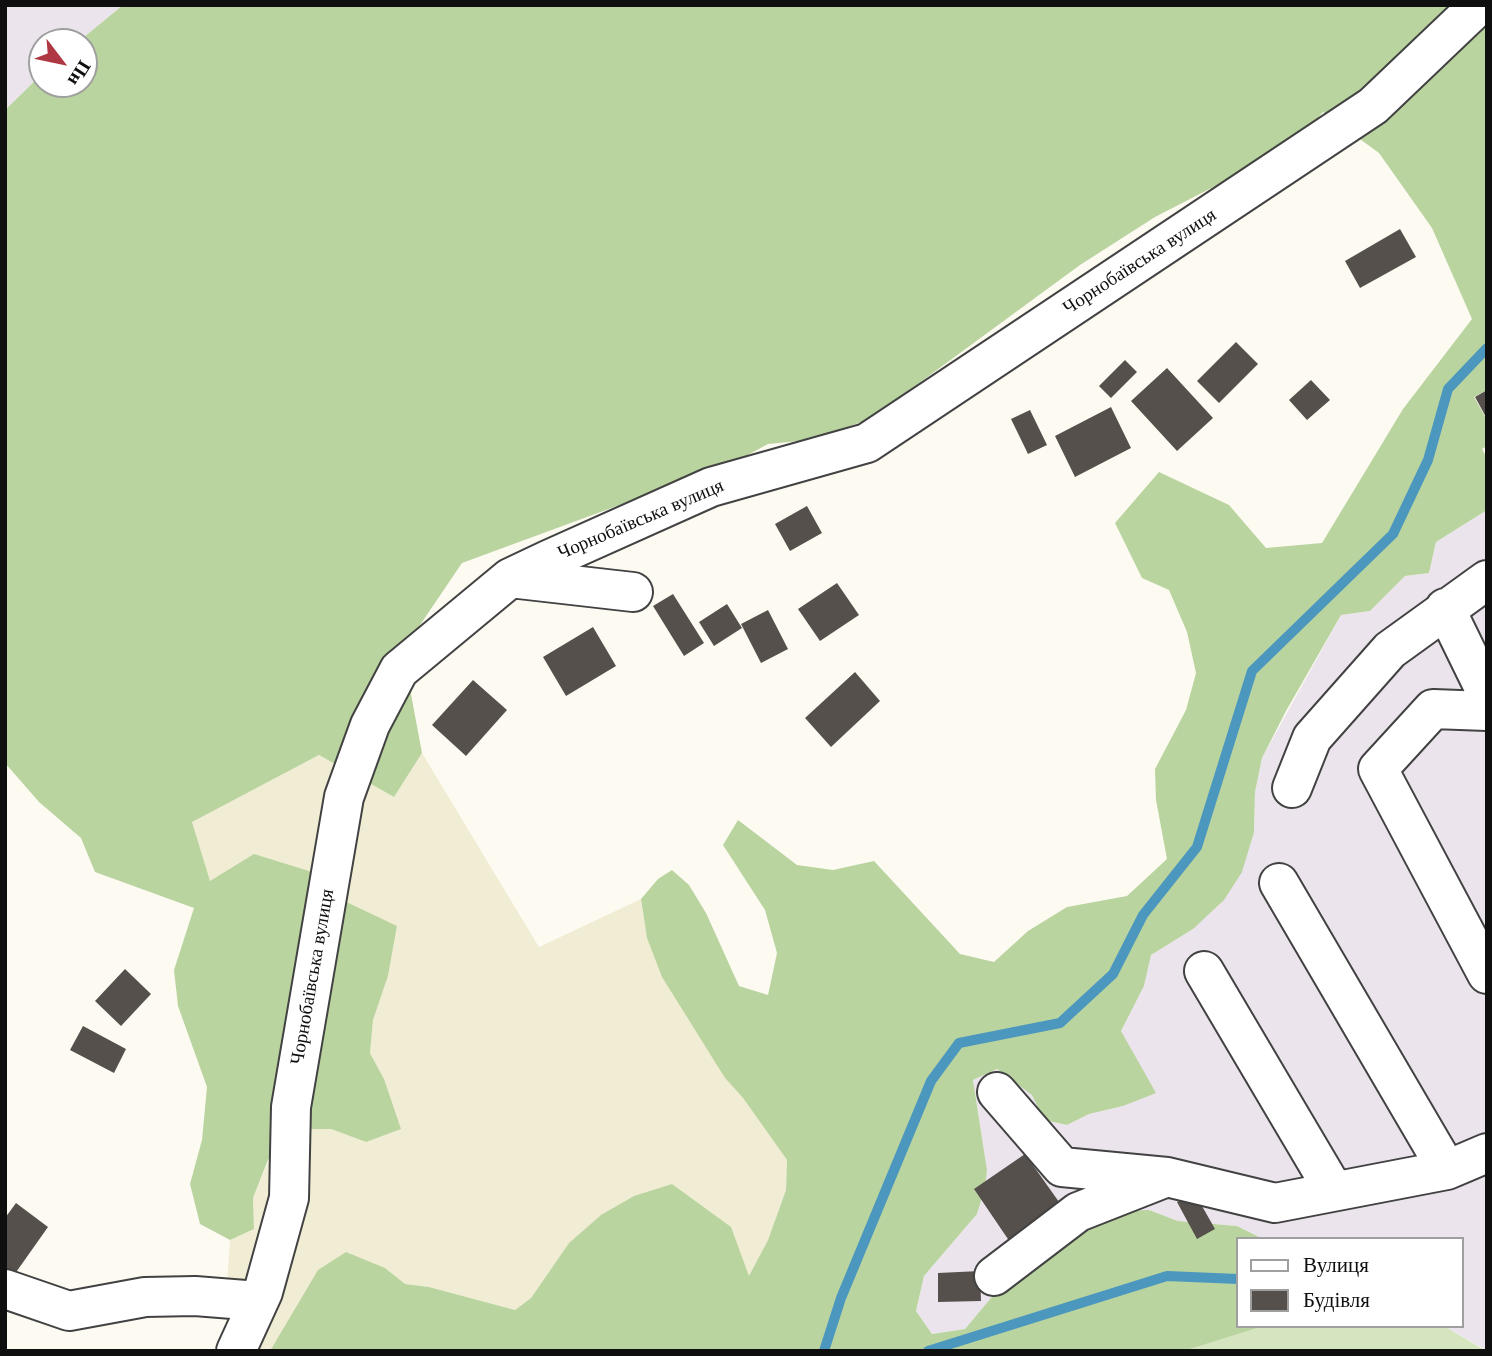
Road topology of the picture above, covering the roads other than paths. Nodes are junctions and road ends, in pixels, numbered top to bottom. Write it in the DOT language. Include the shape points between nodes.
graph roads {
  1 [pos="1479,5"];
  2 [pos="510,578"];
  3 [pos="1487,580"];
  4 [pos="633,592"];
  5 [pos="1445,608"];
  6 [pos="1487,694"];
  7 [pos="1487,711"];
  8 [pos="1292,788"];
  9 [pos="1279,883"];
  10 [pos="1204,971"];
  11 [pos="1487,974"];
  12 [pos="997,1092"];
  13 [pos="1487,1153"];
  14 [pos="1447,1170"];
  15 [pos="1167,1177"];
  16 [pos="1334,1191"];
  17 [pos="994,1276"];
  18 [pos="5,1289"];
  19 [pos="258,1301"];
  20 [pos="236,1351"];
  1 -- 2 [label="street, Чорнобаївська вулиця" via="1373,106 867,443 711,487"];
  2 -- 4 [label="street"];
  2 -- 19 [label="street, Чорнобаївська вулиця" via="399,670 370,725 344,797 291,1107 289,1198"];
  3 -- 5 [label="street"];
  5 -- 6 [label="street"];
  5 -- 8 [label="street" via="1390,650 1312,738"];
  7 -- 11 [label="street" via="1433,709 1378,769"];
  9 -- 14 [label="street"];
  10 -- 16 [label="street"];
  12 -- 15 [label="street" via="1062,1167"];
  13 -- 14 [label="street"];
  14 -- 16 [label="street"];
  15 -- 16 [label="street" via="1275,1203"];
  15 -- 17 [label="street" via="1078,1212"];
  18 -- 19 [label="street" via="69,1311 145,1297"];
  19 -- 20 [label="street, Чорнобаївська вулиця"];
}
